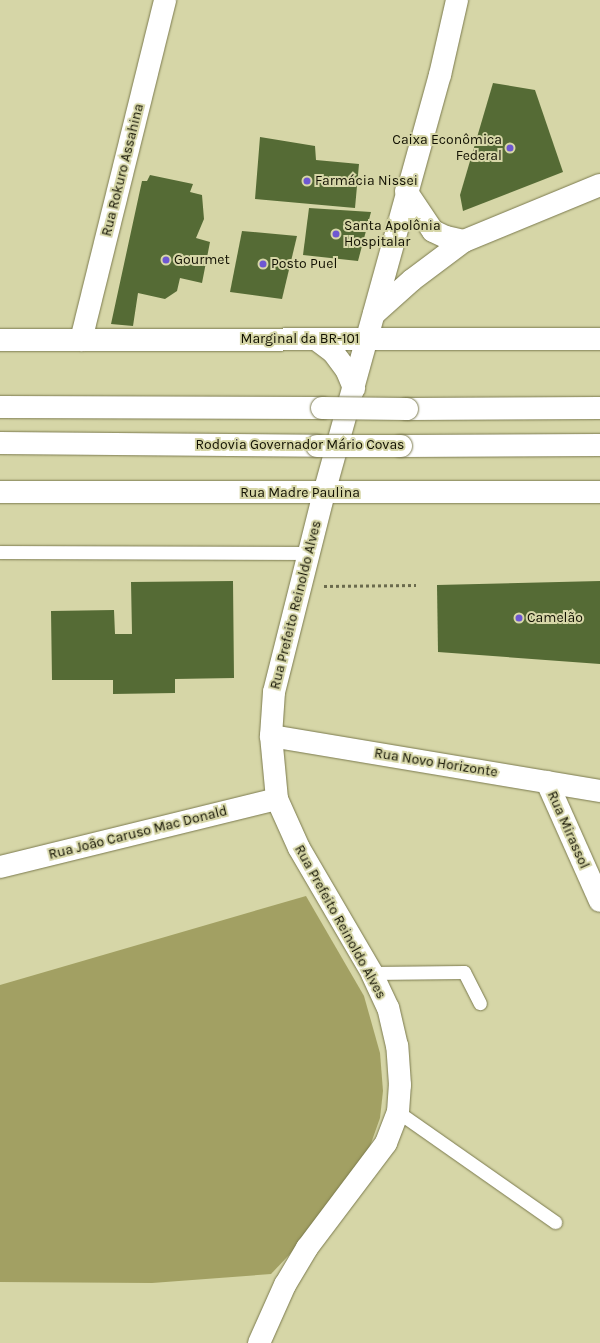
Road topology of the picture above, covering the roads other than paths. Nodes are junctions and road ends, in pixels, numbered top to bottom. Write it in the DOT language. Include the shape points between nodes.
graph roads {
  1 [pos="165,0"];
  2 [pos="457,0"];
  3 [pos="600,185"];
  4 [pos="406,192"];
  5 [pos="464,240"];
  6 [pos="374,314"];
  7 [pos="367,339"];
  8 [pos="600,339"];
  9 [pos="0,340"];
  10 [pos="81,340"];
  11 [pos="317,340"];
  12 [pos="354,388"];
  13 [pos="0,407"];
  14 [pos="600,408"];
  15 [pos="0,443"];
  16 [pos="600,445"];
  17 [pos="0,492"];
  18 [pos="600,492"];
  19 [pos="324,493"];
  20 [pos="0,552"];
  21 [pos="309,553"];
  22 [pos="271,736"];
  23 [pos="546,782"];
  24 [pos="600,791"];
  25 [pos="277,799"];
  26 [pos="0,867"];
  27 [pos="600,901"];
  28 [pos="372,973"];
  29 [pos="480,1003"];
  30 [pos="398,1112"];
  31 [pos="555,1222"];
  32 [pos="259,1343"];
  1 -- 10 [label="main road, Rua Rokuro Assahina"];
  2 -- 4 [label="main road, Rua Prefeito Reinoldo Alves" via="440,75"];
  3 -- 5 [label="main road"];
  4 -- 5 [label="main road" via="433,231 446,237"];
  4 -- 6 [label="main road, Rua Prefeito Reinoldo Alves"];
  5 -- 6 [label="main road" via="412,280"];
  6 -- 7 [label="main road, Rua Prefeito Reinoldo Alves"];
  7 -- 8 [label="main road, Marginal da BR-101"];
  7 -- 11 [label="main road, Marginal da BR-101"];
  7 -- 12 [label="main road, Rua Prefeito Reinoldo Alves"];
  9 -- 10 [label="main road, Marginal da BR-101"];
  10 -- 11 [label="main road, Marginal da BR-101"];
  11 -- 12 [label="main road" via="333,352 346,369"];
  12 -- 19 [label="main road, Rua Prefeito Reinoldo Alves"];
  13 -- 14 [label="main road, bridge"];
  15 -- 16 [label="main road, Rodovia Governador Mário Covas, bridge"];
  17 -- 19 [label="main road, Rua Madre Paulina"];
  18 -- 19 [label="main road, Rua Madre Paulina"];
  19 -- 21 [label="main road, Rua Prefeito Reinoldo Alves"];
  20 -- 21 [label="lane"];
  21 -- 22 [label="main road, Rua Prefeito Reinoldo Alves" via="274,692"];
  22 -- 23 [label="main road, Rua Novo Horizonte"];
  22 -- 25 [label="main road, Rua Prefeito Reinoldo Alves"];
  23 -- 24 [label="main road, Rua Novo Horizonte"];
  23 -- 27 [label="main road, Rua Mirassol"];
  25 -- 26 [label="main road, Rua João Caruso Mac Donald"];
  25 -- 28 [label="main road, Rua Prefeito Reinoldo Alves" via="299,848"];
  28 -- 29 [label="lane" via="464,972"];
  28 -- 30 [label="main road, Rua Prefeito Reinoldo Alves" via="390,1013 397,1046 400,1085"];
  30 -- 31 [label="lane"];
  30 -- 32 [label="main road, Rua Prefeito Reinoldo Alves" via="386,1143 307,1248 285,1285"];
}
